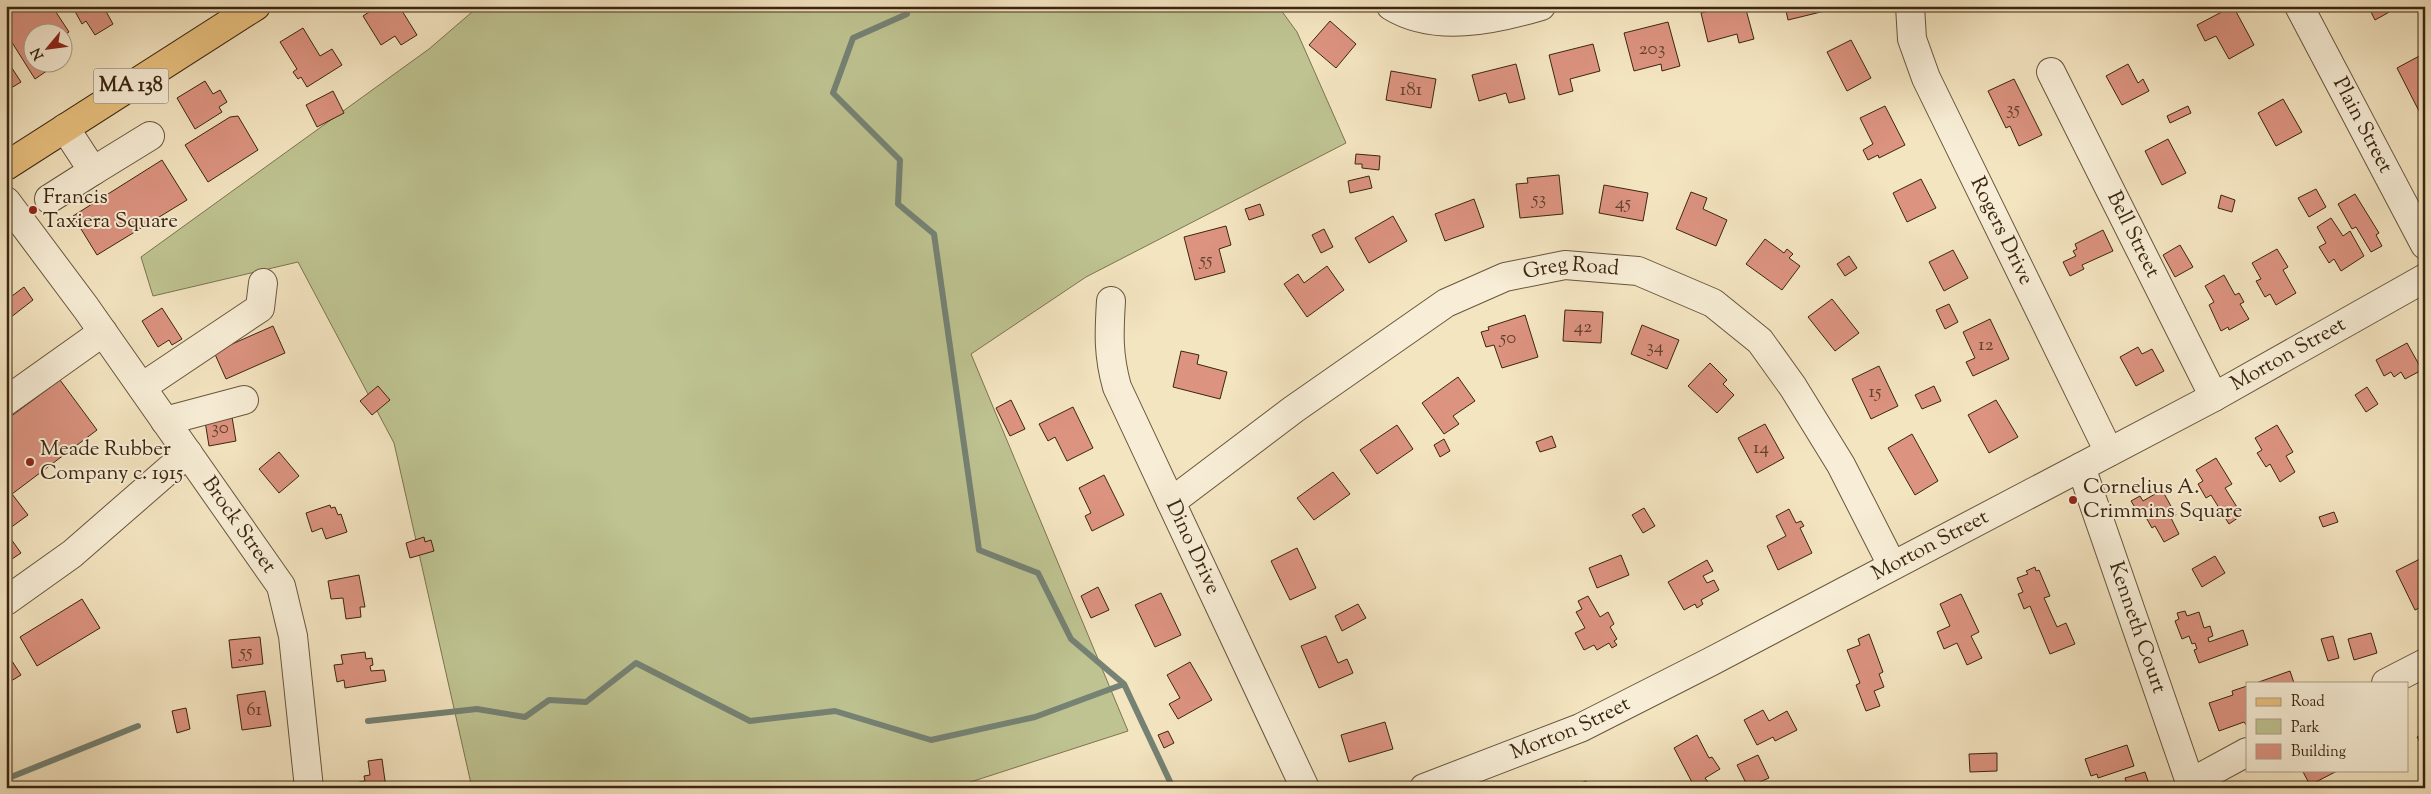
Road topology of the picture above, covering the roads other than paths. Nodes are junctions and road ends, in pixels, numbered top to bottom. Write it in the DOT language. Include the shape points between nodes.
graph roads {
  1 [pos="256,6"];
  2 [pos="1390,6"];
  3 [pos="1541,6"];
  4 [pos="1910,6"];
  5 [pos="2299,6"];
  6 [pos="2051,72"];
  7 [pos="65,128"];
  8 [pos="150,136"];
  9 [pos="6,166"];
  10 [pos="94,171"];
  11 [pos="49,199"];
  12 [pos="6,201"];
  13 [pos="2425,244"];
  14 [pos="2425,278"];
  15 [pos="264,283"];
  16 [pos="1111,301"];
  17 [pos="103,332"];
  18 [pos="142,387"];
  19 [pos="2214,397"];
  20 [pos="244,400"];
  21 [pos="6,401"];
  22 [pos="165,421"];
  23 [pos="2109,452"];
  24 [pos="188,453"];
  25 [pos="2081,467"];
  26 [pos="1171,502"];
  27 [pos="1892,566"];
  28 [pos="6,601"];
  29 [pos="2425,663"];
  30 [pos="2388,682"];
  31 [pos="2246,753"];
  32 [pos="1440,785"];
  33 [pos="2191,785"];
  34 [pos="309,788"];
  35 [pos="1305,788"];
  1 -- 7 [label="main road, MA 138"];
  2 -- 3 [label="street" via="1424,20 1447,22 1504,16"];
  4 -- 23 [label="street, Rogers Drive" via="1912,39 1926,78"];
  5 -- 13 [label="street, Plain Street"];
  6 -- 19 [label="street, Bell Street"];
  7 -- 9 [label="main road, MA 138"];
  7 -- 10 [label="street"];
  8 -- 10 [label="street"];
  10 -- 11 [label="street"];
  12 -- 17 [label="street, Brock Street"];
  14 -- 19 [label="street, Morton Street"];
  15 -- 18 [label="street" via="260,308"];
  16 -- 26 [label="street, Dino Drive" via="1108,342 1117,387"];
  17 -- 18 [label="street, Brock Street"];
  17 -- 21 [label="street"];
  18 -- 22 [label="street, Brock Street"];
  19 -- 23 [label="street, Morton Street"];
  20 -- 22 [label="street"];
  22 -- 24 [label="street, Brock Street"];
  23 -- 25 [label="street, Morton Street"];
  24 -- 28 [label="street" via="72,554"];
  24 -- 34 [label="street, Brock Street" via="281,586 293,636"];
  25 -- 27 [label="street, Morton Street"];
  25 -- 33 [label="street, Kenneth Court"];
  26 -- 27 [label="street, Greg Road" via="1294,409 1446,304 1505,277 1565,265 1638,271 1713,302 1760,341 1793,387 1840,465"];
  26 -- 35 [label="street, Dino Drive"];
  27 -- 32 [label="street, Morton Street" via="1580,728"];
  29 -- 30 [label="street"];
  31 -- 33 [label="street"];
}
